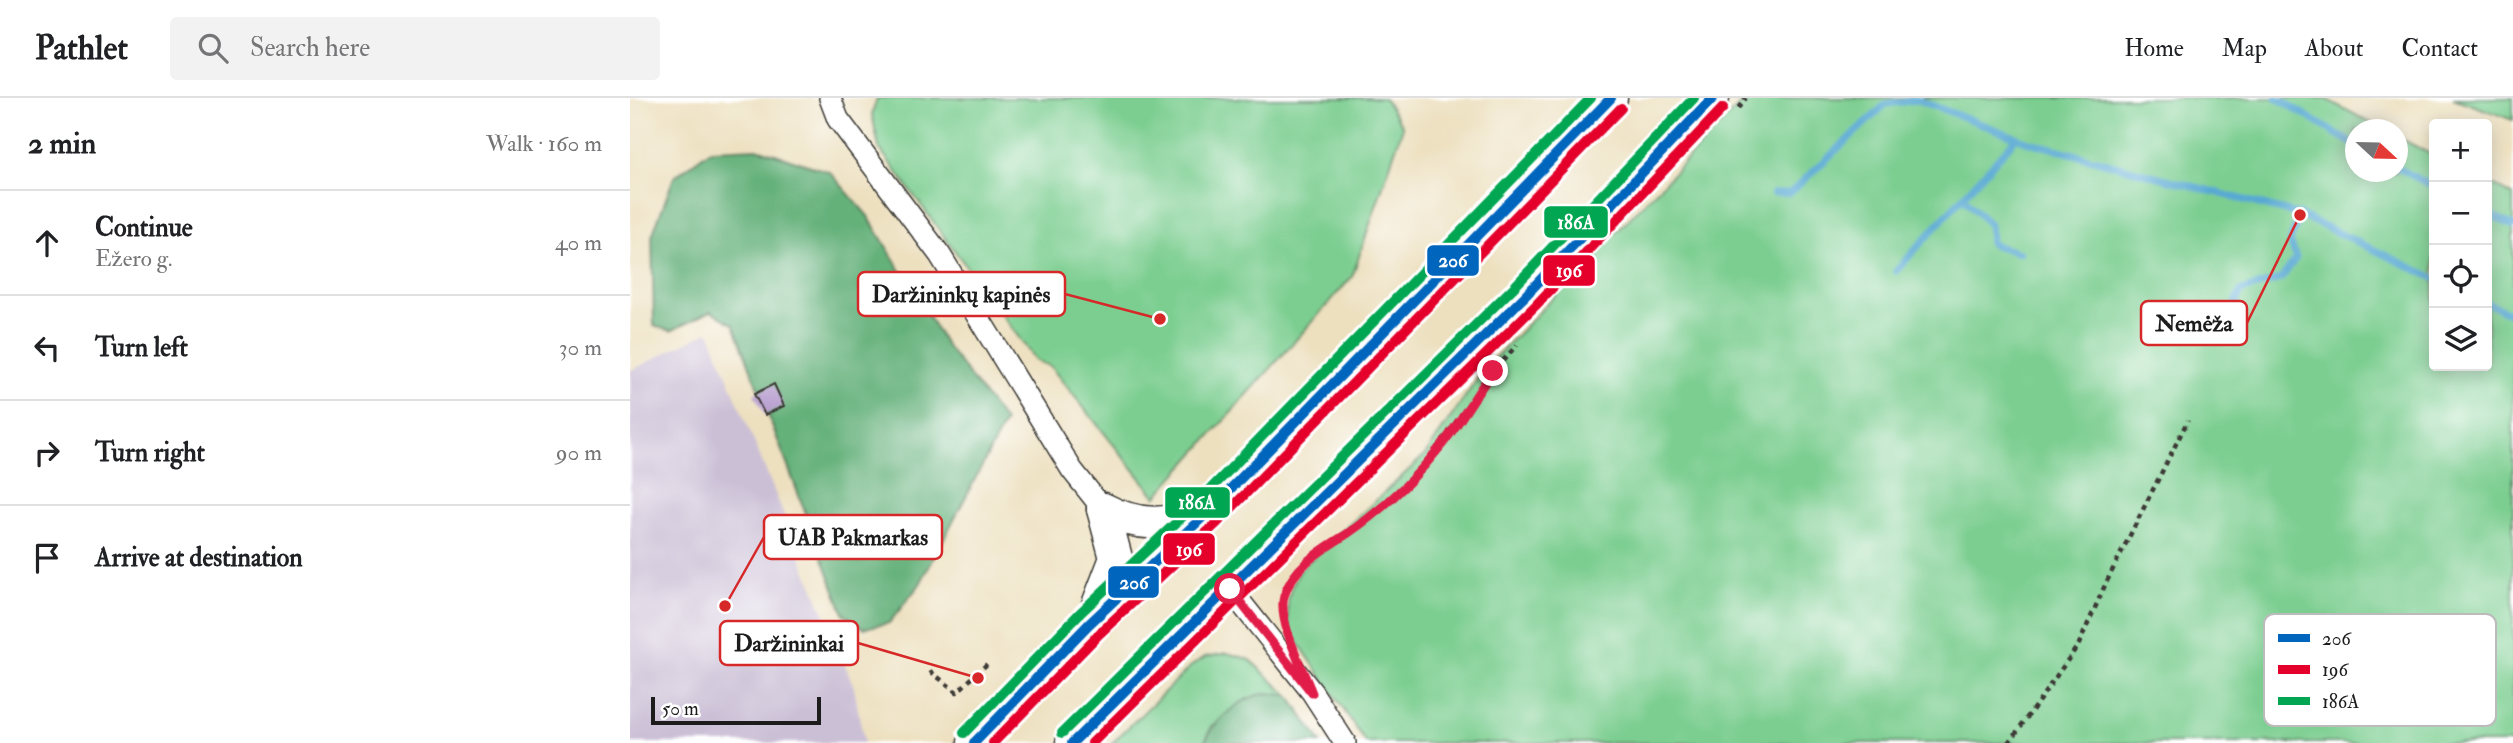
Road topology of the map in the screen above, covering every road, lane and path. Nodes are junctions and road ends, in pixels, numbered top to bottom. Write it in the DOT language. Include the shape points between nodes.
graph roads {
  1 [pos="830,98"];
  2 [pos="1611,98"];
  3 [pos="1746,98"];
  4 [pos="1721,108"];
  5 [pos="1521,341"];
  6 [pos="2188,421"];
  7 [pos="1102,509"];
  8 [pos="1208,512"];
  9 [pos="1230,589"];
  10 [pos="1089,624"];
  11 [pos="1289,633"];
  12 [pos="988,663"];
  13 [pos="930,671"];
  14 [pos="974,743"];
  15 [pos="1072,743"];
  16 [pos="1345,743"];
  17 [pos="2009,743"];
  1 -- 7 [label="street" via="838,120 940,255 1072,470"];
  2 -- 8 [label="highway"];
  3 -- 4 [label="path"];
  4 -- 9 [label="highway"];
  5 -- 11 [label="path" via="1493,371 1441,446 1388,502 1321,548 1290,581 1283,599"];
  6 -- 17 [label="path" via="2079,644"];
  7 -- 8 [label="highway" via="1136,523 1156,524"];
  7 -- 10 [label="highway" via="1116,558"];
  8 -- 10 [label="highway"];
  9 -- 15 [label="highway"];
  9 -- 16 [label="street" via="1298,673"];
  10 -- 14 [label="highway"];
  12 -- 13 [label="path" via="957,692"];
}
